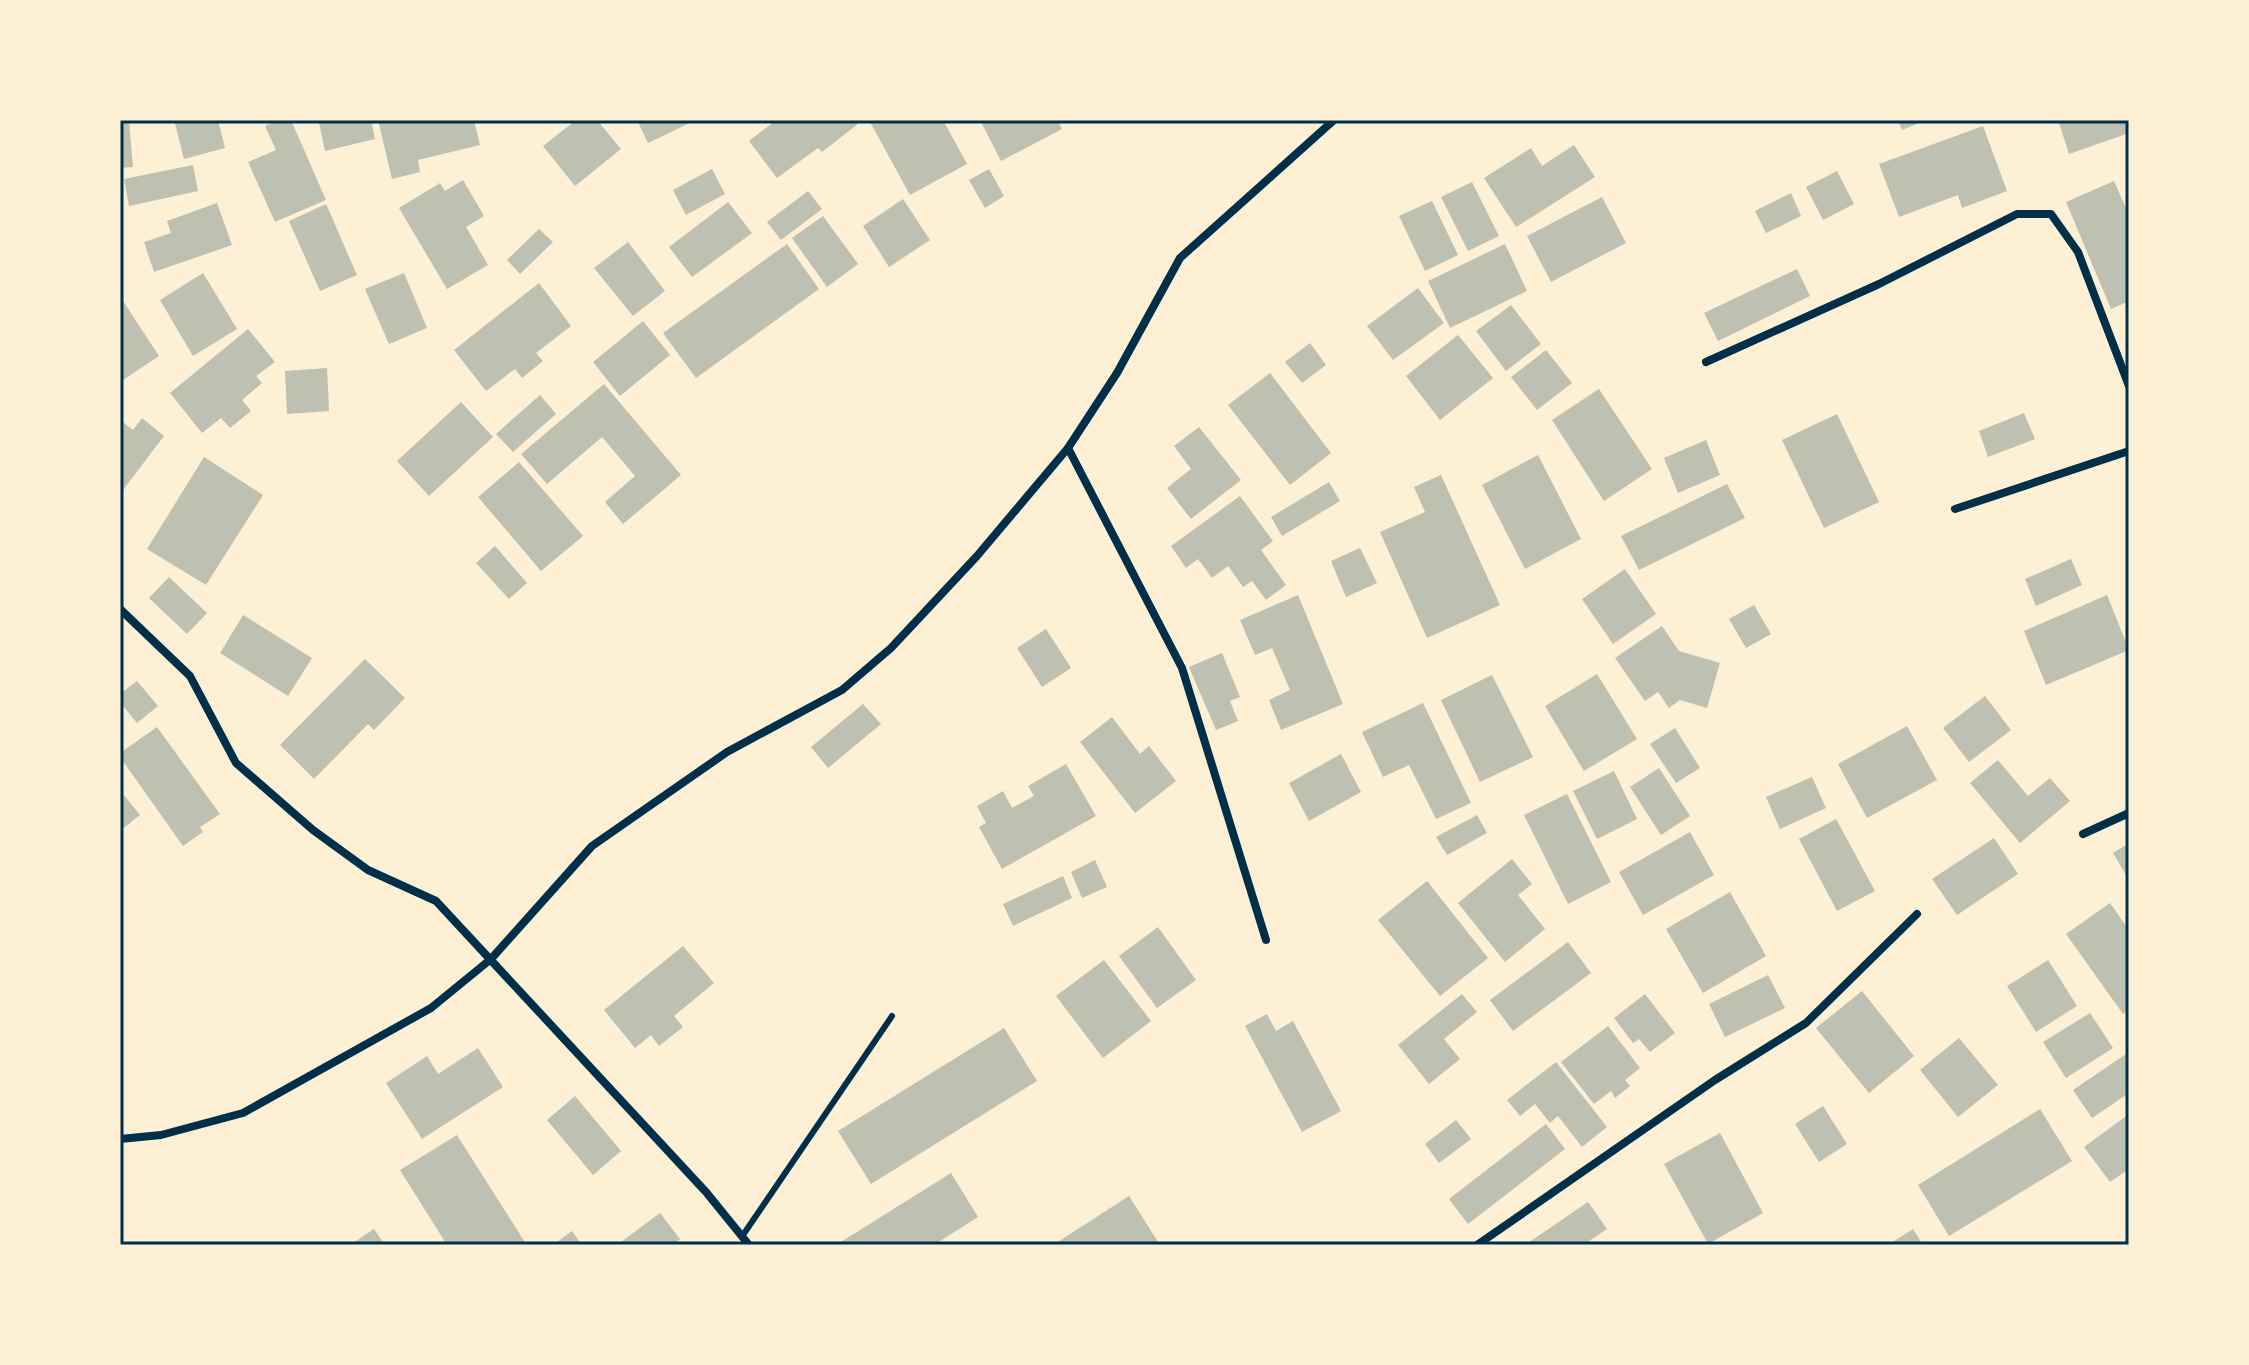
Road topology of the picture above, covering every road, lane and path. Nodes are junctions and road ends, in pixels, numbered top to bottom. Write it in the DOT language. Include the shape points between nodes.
graph roads {
  1 [pos="1334,120"];
  2 [pos="1706,362"];
  3 [pos="2129,386"];
  4 [pos="1068,448"];
  5 [pos="2129,451"];
  6 [pos="1955,509"];
  7 [pos="120,609"];
  8 [pos="2129,813"];
  9 [pos="2083,834"];
  10 [pos="1917,914"];
  11 [pos="1266,940"];
  12 [pos="491,959"];
  13 [pos="892,1016"];
  14 [pos="120,1139"];
  15 [pos="743,1235"];
  16 [pos="749,1245"];
  17 [pos="1477,1245"];
  1 -- 4 [label="street" via="1180,258 1117,373"];
  2 -- 3 [label="street" via="2017,214 2051,214 2078,252"];
  4 -- 11 [label="street" via="1182,668"];
  4 -- 12 [label="street" via="891,648 842,690 727,752 592,846"];
  5 -- 6 [label="street"];
  7 -- 12 [label="street" via="190,676 236,763 368,870 436,901"];
  8 -- 9 [label="street"];
  10 -- 17 [label="street" via="1806,1023"];
  12 -- 14 [label="street" via="431,1008 243,1113 161,1135"];
  12 -- 15 [label="street"];
  13 -- 15 [label="lane"];
  15 -- 16 [label="street"];
}
